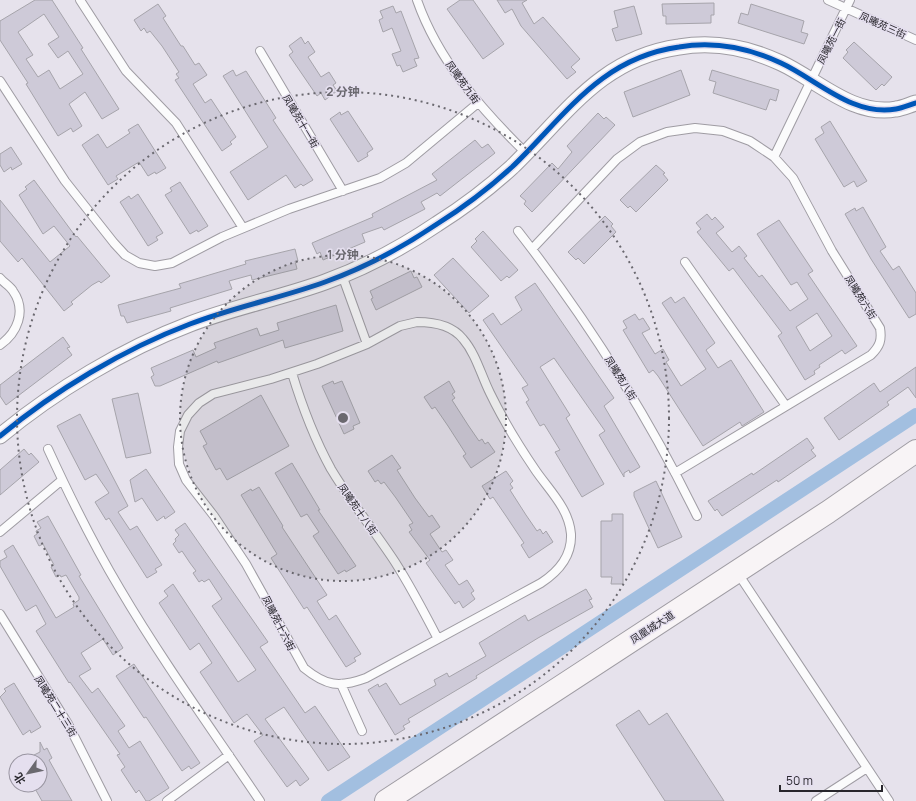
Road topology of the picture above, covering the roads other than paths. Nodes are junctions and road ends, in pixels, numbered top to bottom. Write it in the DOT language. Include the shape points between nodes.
graph roads {
  1 [pos="80,0"];
  2 [pos="417,0"];
  3 [pos="828,0"];
  4 [pos="848,4"];
  5 [pos="916,40"];
  6 [pos="260,51"];
  7 [pos="811,80"];
  8 [pos="0,81"];
  9 [pos="478,103"];
  10 [pos="916,103"];
  11 [pos="526,153"];
  12 [pos="774,157"];
  13 [pos="343,191"];
  14 [pos="243,228"];
  15 [pos="518,231"];
  16 [pos="532,248"];
  17 [pos="685,262"];
  18 [pos="342,275"];
  19 [pos="0,278"];
  20 [pos="367,344"];
  21 [pos="0,345"];
  22 [pos="292,373"];
  23 [pos="786,406"];
  24 [pos="0,436"];
  25 [pos="48,449"];
  26 [pos="916,451"];
  27 [pos="676,473"];
  28 [pos="62,480"];
  29 [pos="697,516"];
  30 [pos="0,532"];
  31 [pos="736,572"];
  32 [pos="0,614"];
  33 [pos="438,639"];
  34 [pos="341,684"];
  35 [pos="362,731"];
  36 [pos="229,755"];
  37 [pos="867,768"];
  38 [pos="107,801"];
  39 [pos="167,801"];
  40 [pos="260,801"];
  41 [pos="386,801"];
  42 [pos="816,801"];
  43 [pos="889,801"];
  1 -- 14 [label="lane" via="126,71 176,123"];
  2 -- 9 [label="lane, 凤曦苑九街" via="439,47 463,85"];
  3 -- 4 [label="lane, 凤曦苑三街"];
  4 -- 5 [label="lane, 凤曦苑三街"];
  4 -- 7 [label="lane, 凤曦苑一街"];
  6 -- 13 [label="lane, 凤曦苑十一街"];
  7 -- 10 [label="street" via="843,99 866,107 893,110"];
  7 -- 11 [label="street" via="781,63 740,49 707,44 647,53 623,64 596,82"];
  7 -- 12 [label="lane, 凤曦苑一街"];
  8 -- 14 [label="lane" via="65,181 125,255 139,263 156,266 172,263"];
  9 -- 11 [label="lane, 凤曦苑九街"];
  9 -- 13 [label="lane" via="406,163 380,178"];
  11 -- 18 [label="street" via="475,198 436,225"];
  12 -- 16 [label="lane" via="750,141 723,131 695,128 667,132 640,142 617,159"];
  12 -- 23 [label="lane, 凤曦苑六街" via="793,178 832,251 880,328 882,338 878,348 871,355"];
  13 -- 14 [label="lane"];
  15 -- 16 [label="lane, 凤曦苑八街"];
  16 -- 27 [label="lane, 凤曦苑八街" via="603,348 636,400"];
  17 -- 23 [label="lane"];
  18 -- 20 [label="lane"];
  18 -- 24 [label="street" via="189,324 137,348 72,383"];
  19 -- 21 [label="lane" via="13,292 19,306 19,320 13,334"];
  20 -- 22 [label="lane, 凤曦苑十六街"];
  20 -- 33 [label="lane, 凤曦苑十六街" via="400,326 416,322 433,322 449,328 462,337 472,351 504,420 569,520 569,550 563,564 553,575"];
  22 -- 33 [label="lane, 凤曦苑十八街" via="305,412 331,468 394,561"];
  22 -- 34 [label="lane, 凤曦苑十六街" via="213,394 199,403 188,415 180,431 179,464 186,480 246,564 304,668 317,679 333,685"];
  23 -- 27 [label="lane, 凤曦苑六街"];
  25 -- 28 [label="lane"];
  26 -- 31 [label="main road, 凤凰城大道"];
  27 -- 29 [label="lane, 凤曦苑八街"];
  28 -- 30 [label="lane"];
  28 -- 36 [label="lane" via="94,544 147,634"];
  31 -- 37 [label="lane"];
  31 -- 41 [label="main road, 凤凰城大道"];
  32 -- 38 [label="lane, 凤曦苑二十三街" via="68,724"];
  33 -- 34 [label="lane, 凤曦苑十六街" via="366,678 350,684"];
  34 -- 35 [label="lane"];
  36 -- 39 [label="lane"];
  36 -- 40 [label="lane"];
  37 -- 42 [label="lane"];
  37 -- 43 [label="lane"];
}
